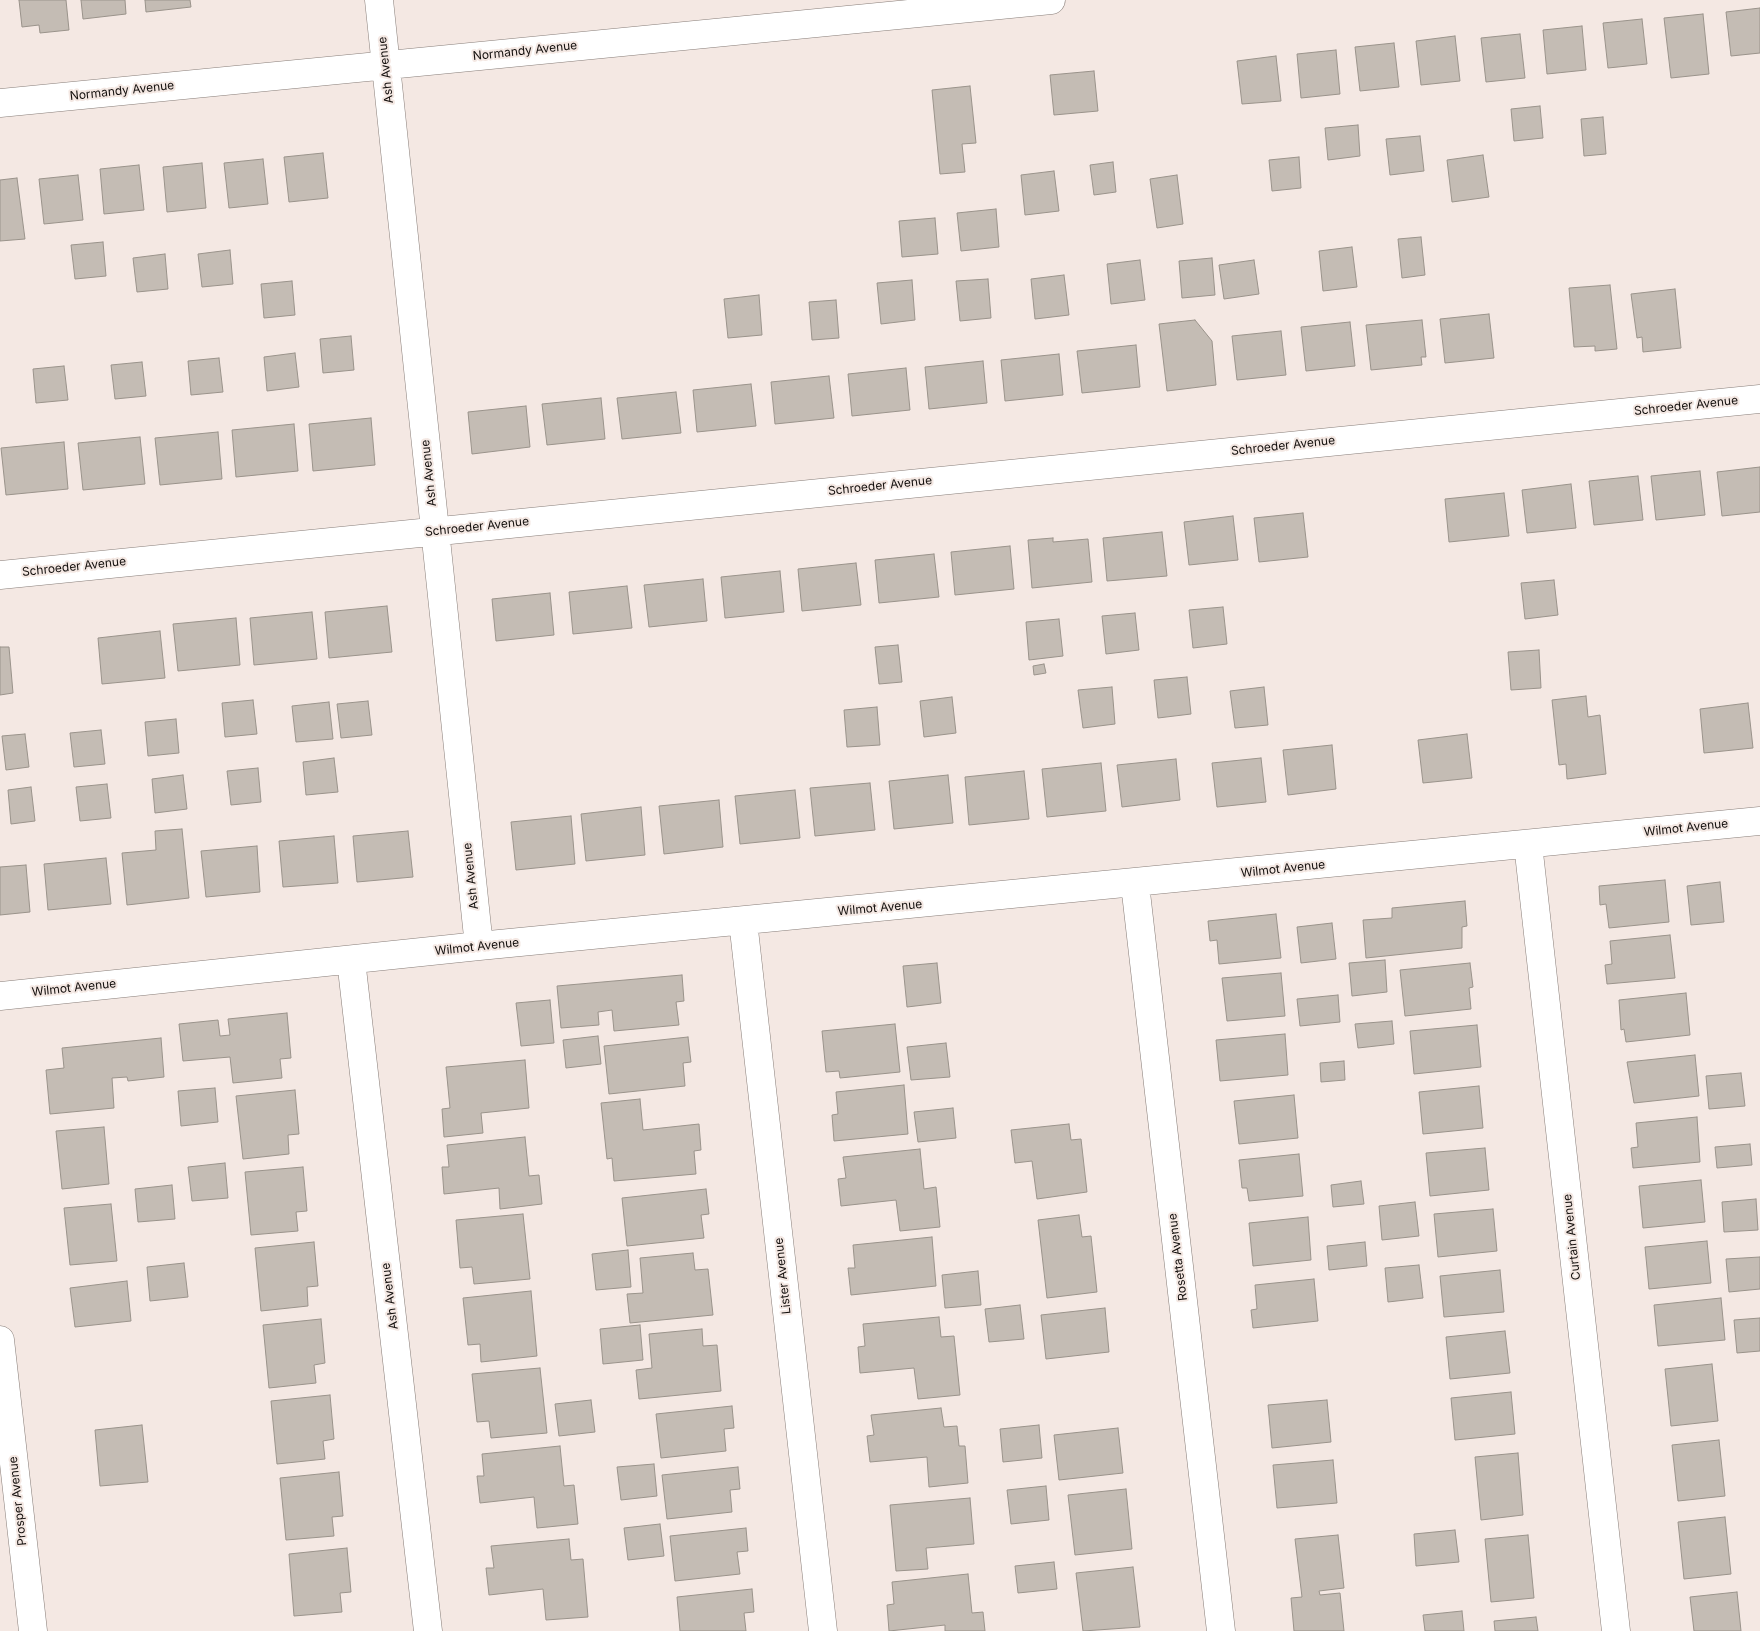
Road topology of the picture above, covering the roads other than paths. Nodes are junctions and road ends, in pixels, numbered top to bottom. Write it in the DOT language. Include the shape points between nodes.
graph roads {
  1 [pos="379,0"];
  2 [pos="1051,0"];
  3 [pos="386,65"];
  4 [pos="0,103"];
  5 [pos="1760,399"];
  6 [pos="435,531"];
  7 [pos="0,575"];
  8 [pos="1760,821"];
  9 [pos="1528,844"];
  10 [pos="1135,884"];
  11 [pos="743,921"];
  12 [pos="479,946"];
  13 [pos="351,960"];
  14 [pos="0,996"];
  15 [pos="0,1340"];
  16 [pos="33,1631"];
  17 [pos="428,1631"];
  18 [pos="823,1631"];
  19 [pos="1221,1631"];
  20 [pos="1616,1631"];
  1 -- 3 [label="street, Ash Avenue"];
  2 -- 3 [label="street, Normandy Avenue"];
  3 -- 4 [label="street, Normandy Avenue"];
  3 -- 6 [label="street, Ash Avenue"];
  5 -- 6 [label="street, Schroeder Avenue"];
  6 -- 7 [label="street, Schroeder Avenue"];
  6 -- 12 [label="street, Ash Avenue"];
  8 -- 9 [label="street, Wilmot Avenue"];
  9 -- 10 [label="street, Wilmot Avenue"];
  9 -- 20 [label="street, Curtain Avenue"];
  10 -- 11 [label="street, Wilmot Avenue"];
  10 -- 19 [label="street, Rosetta Avenue"];
  11 -- 12 [label="street, Wilmot Avenue"];
  11 -- 18 [label="street, Lister Avenue"];
  12 -- 13 [label="street, Wilmot Avenue"];
  13 -- 14 [label="street, Wilmot Avenue"];
  13 -- 17 [label="street, Ash Avenue"];
  15 -- 16 [label="street, Prosper Avenue"];
}
